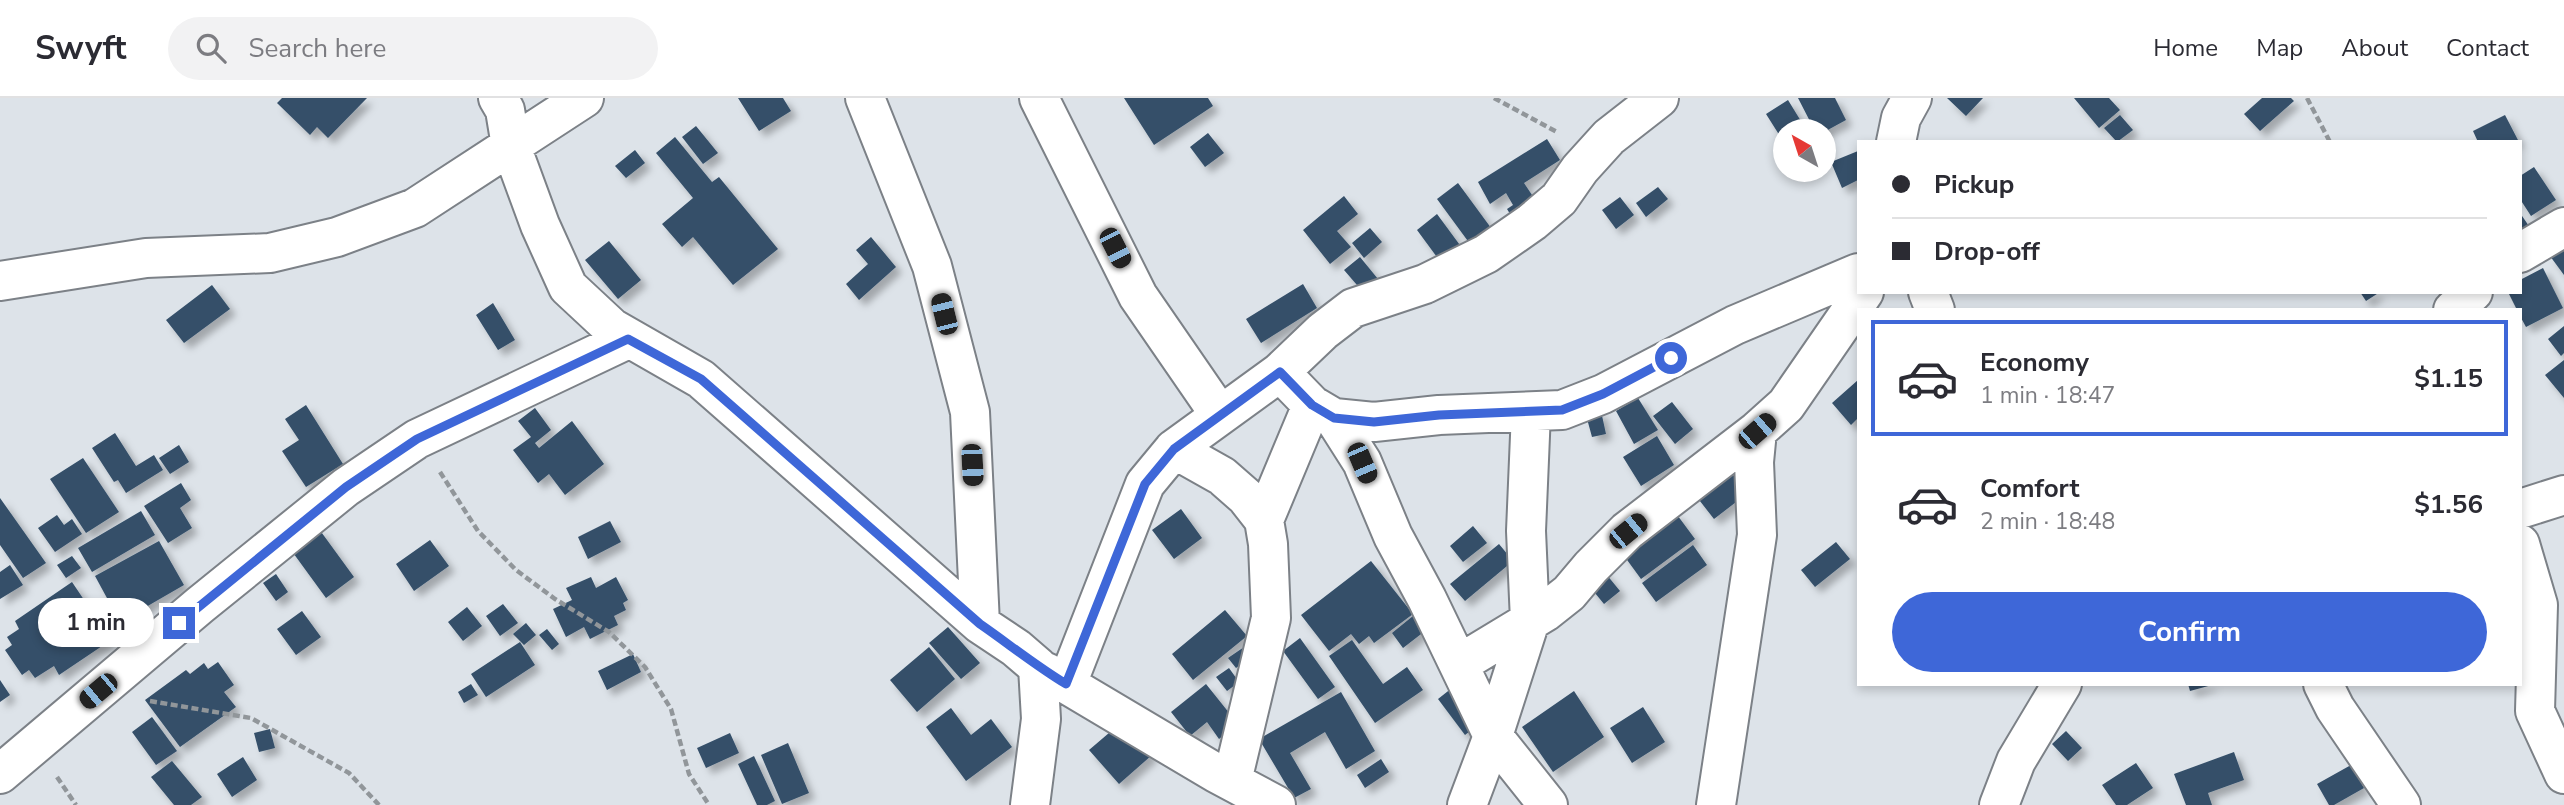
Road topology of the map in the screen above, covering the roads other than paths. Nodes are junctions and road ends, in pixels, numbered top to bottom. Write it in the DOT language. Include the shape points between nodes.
graph roads {
  1 [pos="498,98"];
  2 [pos="584,98"];
  3 [pos="865,98"];
  4 [pos="1039,98"];
  5 [pos="1659,98"];
  6 [pos="1912,98"];
  7 [pos="1896,140"];
  8 [pos="511,146"];
  9 [pos="2564,227"];
  10 [pos="2522,252"];
  11 [pos="1857,273"];
  12 [pos="0,281"];
  13 [pos="1863,294"];
  14 [pos="2471,294"];
  15 [pos="2455,308"];
  16 [pos="628,339"];
  17 [pos="1280,372"];
  18 [pos="1323,411"];
  19 [pos="1531,412"];
  20 [pos="1220,415"];
  21 [pos="1757,431"];
  22 [pos="1174,449"];
  23 [pos="2564,495"];
  24 [pos="2522,508"];
  25 [pos="1264,520"];
  26 [pos="2522,551"];
  27 [pos="1530,621"];
  28 [pos="980,624"];
  29 [pos="1459,664"];
  30 [pos="1052,675"];
  31 [pos="2061,686"];
  32 [pos="2324,686"];
  33 [pos="1493,736"];
  34 [pos="0,774"];
  35 [pos="2564,774"];
  36 [pos="1232,782"];
  37 [pos="1030,805"];
  38 [pos="1276,805"];
  39 [pos="1467,805"];
  40 [pos="1548,805"];
  41 [pos="1716,805"];
  42 [pos="1999,805"];
  43 [pos="2401,805"];
  1 -- 8 [label="street" via="505,110"];
  2 -- 8 [label="street"];
  3 -- 28 [label="street" via="932,266 970,412"];
  4 -- 20 [label="street" via="1138,296"];
  5 -- 17 [label="street" via="1609,137 1559,200 1486,254 1425,285 1353,308"];
  6 -- 7 [label="street"];
  8 -- 12 [label="street" via="415,208 337,237 271,253 146,258"];
  8 -- 16 [label="street" via="568,287"];
  9 -- 10 [label="street"];
  11 -- 19 [label="street" via="1735,325 1603,394 1562,410"];
  13 -- 21 [label="street" via="1786,405"];
  14 -- 15 [label="street"];
  16 -- 28 [label="street" via="701,379"];
  16 -- 34 [label="street" via="417,439 346,487"];
  17 -- 18 [label="street"];
  17 -- 20 [label="street"];
  18 -- 19 [label="street" via="1374,422"];
  18 -- 25 [label="street"];
  18 -- 29 [label="street" via="1362,463 1393,536"];
  19 -- 27 [label="street" via="1526,531"];
  20 -- 22 [label="street"];
  21 -- 27 [label="street" via="1628,531 1569,593"];
  21 -- 41 [label="street" via="1757,535"];
  22 -- 25 [label="street" via="1222,476"];
  22 -- 30 [label="street" via="1145,484"];
  23 -- 24 [label="street"];
  25 -- 36 [label="street" via="1271,618"];
  26 -- 35 [label="street" via="2538,604 2535,711"];
  27 -- 29 [label="street"];
  27 -- 33 [label="street"];
  28 -- 30 [label="street"];
  29 -- 33 [label="street"];
  30 -- 36 [label="street"];
  30 -- 37 [label="street" via="1041,719"];
  31 -- 42 [label="street" via="2016,761"];
  32 -- 43 [label="street"];
  33 -- 39 [label="street"];
  33 -- 40 [label="street"];
  36 -- 38 [label="street"];
}
